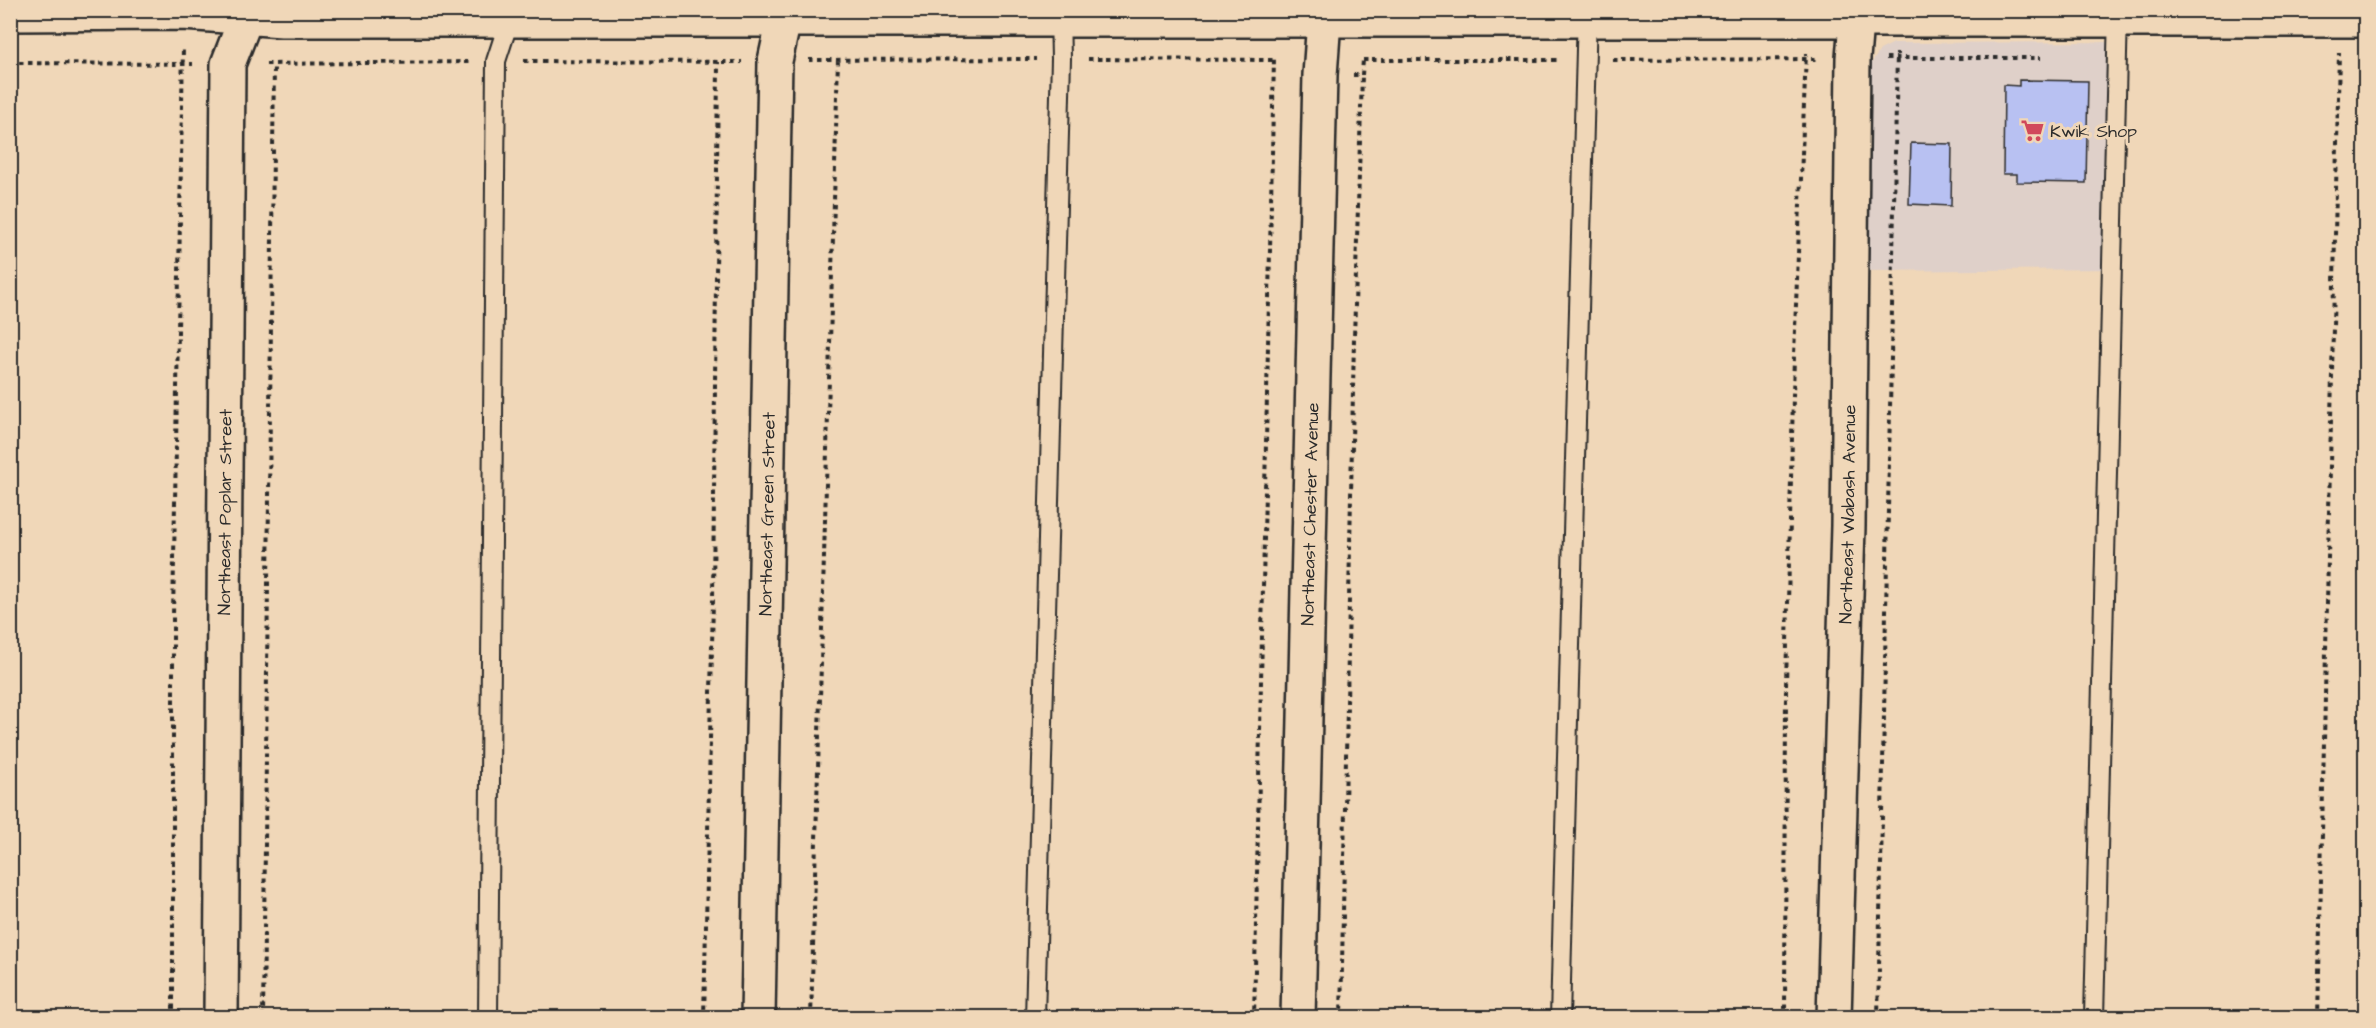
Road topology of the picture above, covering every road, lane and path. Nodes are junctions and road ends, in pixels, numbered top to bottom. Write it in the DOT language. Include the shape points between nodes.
graph roads {
  1 [pos="183,13"];
  2 [pos="10,14"];
  3 [pos="248,14"];
  4 [pos="511,15"];
  5 [pos="785,15"];
  6 [pos="1060,15"];
  7 [pos="1324,15"];
  8 [pos="1587,15"];
  9 [pos="1857,15"];
  10 [pos="2118,15"];
  11 [pos="1278,19"];
  12 [pos="838,20"];
  13 [pos="1806,20"];
  14 [pos="2353,20"];
  15 [pos="1897,58"];
  16 [pos="1061,59"];
  17 [pos="838,60"];
  18 [pos="1274,60"];
  19 [pos="496,61"];
  20 [pos="775,61"];
  21 [pos="10,63"];
  22 [pos="718,63"];
  23 [pos="183,64"];
  24 [pos="228,64"];
  25 [pos="274,64"];
  26 [pos="1362,75"];
  27 [pos="173,1017"];
  28 [pos="221,1017"];
  29 [pos="263,1017"];
  30 [pos="488,1017"];
  31 [pos="704,1017"];
  32 [pos="758,1017"];
  33 [pos="811,1017"];
  34 [pos="1035,1017"];
  35 [pos="1254,1017"];
  36 [pos="1298,1017"];
  37 [pos="1341,1017"];
  38 [pos="1560,1017"];
  39 [pos="1785,1017"];
  40 [pos="1834,1017"];
  41 [pos="1878,1017"];
  42 [pos="2094,1017"];
  43 [pos="2318,1017"];
  1 -- 2 [label="street"];
  1 -- 3 [label="street"];
  1 -- 23 [label="path"];
  3 -- 4 [label="street"];
  3 -- 24 [label="street, Northeast Poplar Street"];
  4 -- 5 [label="street"];
  4 -- 19 [label="lane"];
  5 -- 12 [label="street"];
  5 -- 20 [label="street, Northeast Green Street"];
  6 -- 11 [label="street"];
  6 -- 12 [label="street"];
  6 -- 16 [label="lane"];
  7 -- 8 [label="street"];
  7 -- 11 [label="street"];
  7 -- 36 [label="street, Northeast Chester Avenue"];
  8 -- 13 [label="street"];
  8 -- 38 [label="lane"];
  9 -- 10 [label="street"];
  9 -- 13 [label="street"];
  9 -- 40 [label="street, Northeast Wabash Avenue" via="1853,58 1848,526"];
  10 -- 14 [label="street"];
  10 -- 42 [label="lane"];
  11 -- 18 [label="path"];
  12 -- 17 [label="path"];
  13 -- 39 [label="path" via="1786,685"];
  14 -- 43 [label="path"];
  15 -- 41 [label="path"];
  16 -- 17 [label="path"];
  16 -- 18 [label="path"];
  16 -- 34 [label="lane"];
  17 -- 20 [label="path"];
  17 -- 33 [label="path"];
  18 -- 35 [label="path"];
  19 -- 22 [label="path"];
  19 -- 25 [label="path"];
  19 -- 30 [label="lane"];
  20 -- 22 [label="path"];
  20 -- 32 [label="street, Northeast Green Street"];
  21 -- 23 [label="path"];
  22 -- 31 [label="path"];
  23 -- 24 [label="path"];
  23 -- 27 [label="path" via="173,616"];
  24 -- 25 [label="path"];
  24 -- 28 [label="street, Northeast Poplar Street"];
  25 -- 29 [label="path"];
  26 -- 37 [label="path"];
}
